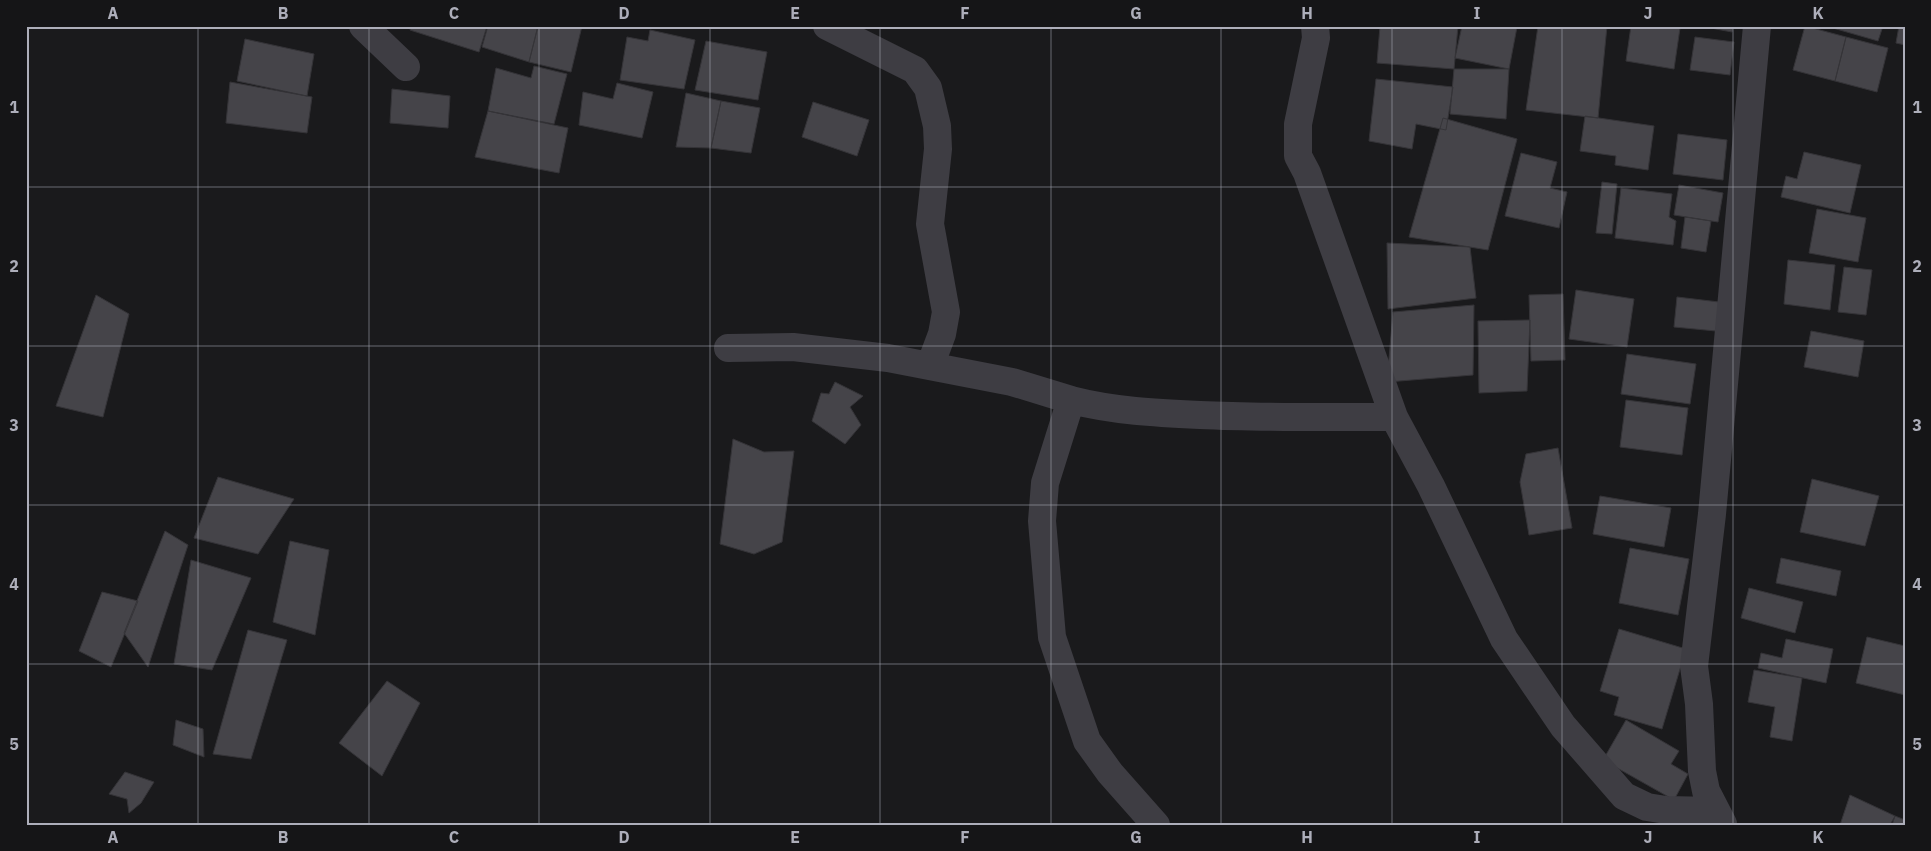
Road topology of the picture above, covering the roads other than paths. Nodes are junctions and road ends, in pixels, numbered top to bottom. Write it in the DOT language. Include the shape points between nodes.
graph roads {
  1 [pos="363,26"];
  2 [pos="827,26"];
  3 [pos="1315,26"];
  4 [pos="1757,26"];
  5 [pos="406,66"];
  6 [pos="728,348"];
  7 [pos="930,366"];
  8 [pos="1071,400"];
  9 [pos="1394,417"];
  10 [pos="1720,818"];
  11 [pos="1156,825"];
  1 -- 5 [label="street"];
  2 -- 7 [label="street" via="915,70 928,88 937,126 938,149 930,224 946,312"];
  3 -- 9 [label="street" via="1316,38 1298,124 1298,156 1307,173"];
  4 -- 10 [label="street" via="1713,505 1694,666 1702,771 1706,791"];
  6 -- 7 [label="street" via="793,347"];
  7 -- 8 [label="street" via="1012,382"];
  8 -- 9 [label="street" via="1106,409 1157,413 1234,417"];
  8 -- 11 [label="street" via="1045,483 1042,522 1052,637 1087,741 1110,773"];
  9 -- 10 [label="street" via="1431,486 1504,639 1563,726 1624,796 1647,807"];
}
